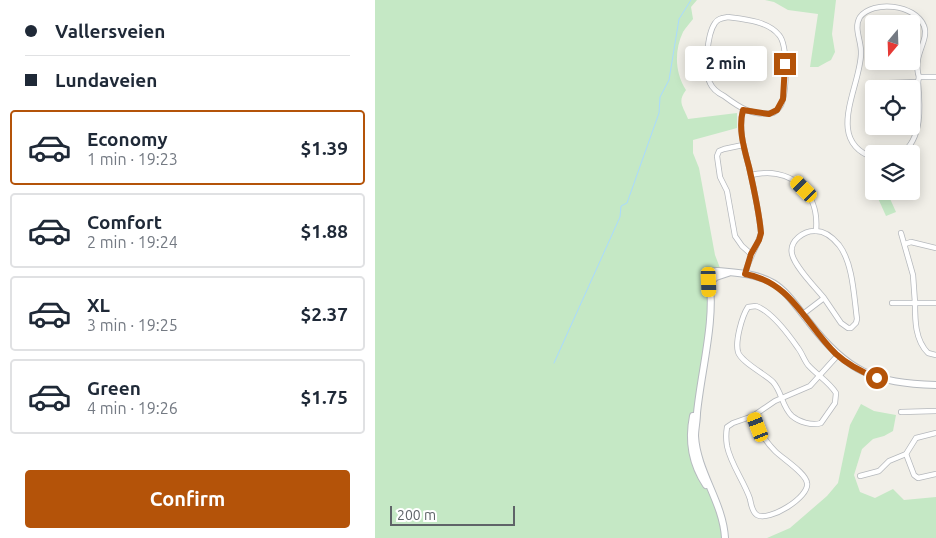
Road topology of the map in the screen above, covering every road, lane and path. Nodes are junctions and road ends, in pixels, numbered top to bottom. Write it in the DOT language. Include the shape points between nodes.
graph roads {
  1 [pos="936,77"];
  2 [pos="919,80"];
  3 [pos="743,110"];
  4 [pos="743,145"];
  5 [pos="865,154"];
  6 [pos="751,175"];
  7 [pos="816,231"];
  8 [pos="901,233"];
  9 [pos="905,244"];
  10 [pos="936,248"];
  11 [pos="751,254"];
  12 [pos="745,274"];
  13 [pos="824,298"];
  14 [pos="892,303"];
  15 [pos="915,303"];
  16 [pos="936,303"];
  17 [pos="803,314"];
  18 [pos="837,355"];
  19 [pos="936,355"];
  20 [pos="820,376"];
  21 [pos="936,385"];
  22 [pos="782,398"];
  23 [pos="936,411"];
  24 [pos="901,412"];
  25 [pos="753,416"];
  26 [pos="936,433"];
  27 [pos="906,454"];
  28 [pos="936,474"];
  29 [pos="860,476"];
  30 [pos="725,538"];
  1 -- 2 [label="street"];
  2 -- 5 [label="street" via="917,61 925,34 919,17 891,4 864,12 858,22 861,53 848,118 850,136 856,148"];
  3 -- 3 [label="street" via="769,114 781,106 785,78 783,42 781,36 766,26 742,19 721,18 713,26 711,34 707,75 713,89"];
  3 -- 4 [label="street"];
  4 -- 6 [label="street"];
  4 -- 11 [label="street" via="719,151 717,163 727,190 735,236"];
  6 -- 7 [label="street" via="774,173 796,181 811,200"];
  6 -- 11 [label="street" via="761,233"];
  7 -- 13 [label="street" via="806,232 797,238 792,253 795,262"];
  7 -- 13 [label="street" via="835,240 845,256 854,294 857,319 854,326 845,326"];
  8 -- 9 [label="street"];
  9 -- 10 [label="street" via="911,242"];
  9 -- 15 [label="street" via="913,275"];
  11 -- 12 [label="street"];
  12 -- 17 [label="main road" via="774,284"];
  12 -- 30 [label="main road" via="729,272 709,282 709,319 695,430 699,461 721,512"];
  13 -- 17 [label="street"];
  14 -- 15 [label="street"];
  15 -- 16 [label="street"];
  15 -- 19 [label="street" via="920,341 928,353"];
  17 -- 18 [label="main road"];
  18 -- 20 [label="street"];
  18 -- 21 [label="main road" via="881,379"];
  20 -- 22 [label="street" via="810,386"];
  20 -- 22 [label="street" via="837,396 821,423 811,424 793,417"];
  20 -- 22 [label="street" via="765,311 756,306 748,307 742,321 738,351 772,381"];
  22 -- 25 [label="street"];
  23 -- 24 [label="street"];
  25 -- 25 [label="street" via="768,443 807,482 806,491 797,500 765,517 754,512 726,440 729,424"];
  26 -- 27 [label="street" via="916,438"];
  27 -- 28 [label="street" via="915,476"];
  27 -- 29 [label="street" via="889,461 879,471"];
}
